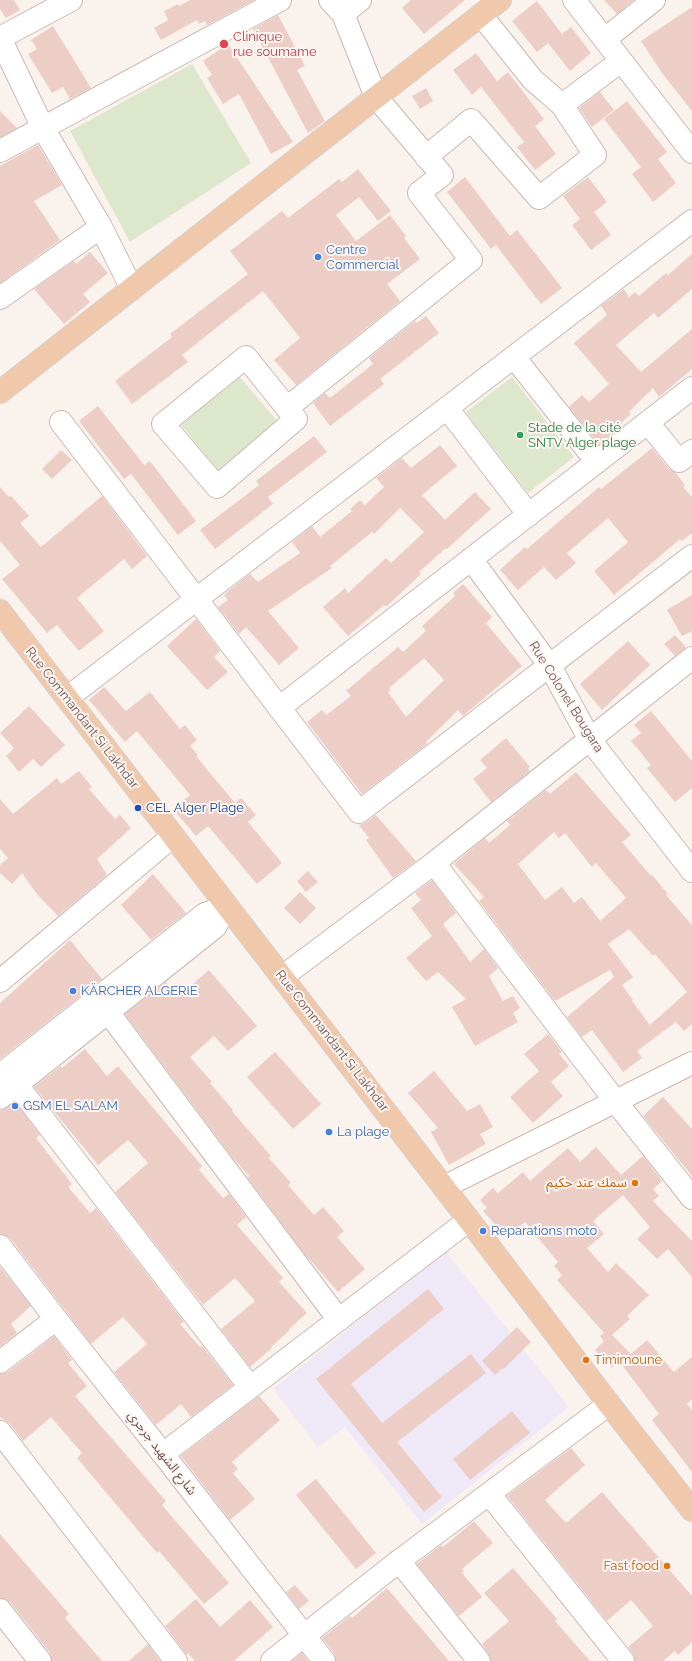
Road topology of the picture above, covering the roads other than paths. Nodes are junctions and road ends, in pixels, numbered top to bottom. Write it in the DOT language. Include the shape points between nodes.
graph roads {
  1 [pos="71,0"];
  2 [pos="280,0"];
  3 [pos="360,0"];
  4 [pos="500,0"];
  5 [pos="574,0"];
  6 [pos="654,0"];
  7 [pos="336,7"];
  8 [pos="481,15"];
  9 [pos="0,38"];
  10 [pos="605,39"];
  11 [pos="622,61"];
  12 [pos="376,97"];
  13 [pos="562,104"];
  14 [pos="43,128"];
  15 [pos="0,151"];
  16 [pos="692,152"];
  17 [pos="426,157"];
  18 [pos="692,221"];
  19 [pos="101,227"];
  20 [pos="132,290"];
  21 [pos="0,298"];
  22 [pos="514,357"];
  23 [pos="692,388"];
  24 [pos="0,392"];
  25 [pos="287,408"];
  26 [pos="447,408"];
  27 [pos="61,422"];
  28 [pos="648,422"];
  29 [pos="692,451"];
  30 [pos="597,462"];
  31 [pos="529,515"];
  32 [pos="692,556"];
  33 [pos="472,559"];
  34 [pos="196,599"];
  35 [pos="0,611"];
  36 [pos="692,658"];
  37 [pos="550,666"];
  38 [pos="67,698"];
  39 [pos="279,708"];
  40 [pos="590,740"];
  41 [pos="173,836"];
  42 [pos="434,863"];
  43 [pos="692,871"];
  44 [pos="227,906"];
  45 [pos="282,977"];
  46 [pos="0,981"];
  47 [pos="108,1012"];
  48 [pos="692,1063"];
  49 [pos="6,1086"];
  50 [pos="616,1102"];
  51 [pos="444,1187"];
  52 [pos="692,1198"];
  53 [pos="469,1220"];
  54 [pos="0,1246"];
  55 [pos="56,1320"];
  56 [pos="339,1320"];
  57 [pos="0,1362"];
  58 [pos="250,1387"];
  59 [pos="609,1404"];
  60 [pos="0,1432"];
  61 [pos="163,1454"];
  62 [pos="490,1495"];
  63 [pos="692,1510"];
  64 [pos="398,1561"];
  65 [pos="0,1610"];
  66 [pos="304,1635"];
  67 [pos="40,1661"];
  68 [pos="176,1661"];
  69 [pos="272,1661"];
  70 [pos="324,1661"];
  71 [pos="479,1661"];
  72 [pos="622,1661"];
  1 -- 9 [label="street"];
  2 -- 14 [label="street"];
  3 -- 7 [label="street"];
  4 -- 8 [label="main road"];
  5 -- 10 [label="street"];
  6 -- 10 [label="street"];
  7 -- 12 [label="street"];
  8 -- 12 [label="main road"];
  8 -- 13 [label="street" via="533,80"];
  9 -- 14 [label="street"];
  10 -- 11 [label="street"];
  11 -- 13 [label="street"];
  11 -- 16 [label="street"];
  12 -- 17 [label="street"];
  12 -- 20 [label="main road"];
  13 -- 17 [label="street" via="595,155 539,198 471,120"];
  14 -- 15 [label="street"];
  14 -- 19 [label="street"];
  17 -- 25 [label="street" via="442,175 419,193 470,260"];
  18 -- 22 [label="street"];
  19 -- 20 [label="street"];
  19 -- 21 [label="street"];
  20 -- 24 [label="main road"];
  22 -- 26 [label="street"];
  22 -- 30 [label="street"];
  23 -- 28 [label="street"];
  25 -- 25 [label="street" via="246,357 162,424 217,487 296,419"];
  26 -- 31 [label="street"];
  26 -- 34 [label="street"];
  27 -- 34 [label="street"];
  28 -- 29 [label="street" via="679,461"];
  28 -- 30 [label="street"];
  30 -- 31 [label="street"];
  31 -- 33 [label="street"];
  32 -- 37 [label="street"];
  33 -- 37 [label="street, Rue Colonel Bougara"];
  33 -- 39 [label="street"];
  34 -- 38 [label="street"];
  34 -- 39 [label="street"];
  35 -- 38 [label="main road, Rue Commandant Si Lakhdar"];
  36 -- 40 [label="street"];
  37 -- 39 [label="street" via="359,812"];
  37 -- 40 [label="street, Rue Colonel Bougara"];
  38 -- 41 [label="main road, Rue Commandant Si Lakhdar"];
  40 -- 42 [label="street"];
  40 -- 43 [label="street, Rue Colonel Bougara"];
  41 -- 44 [label="main road, Rue Commandant Si Lakhdar"];
  41 -- 46 [label="street"];
  42 -- 45 [label="street"];
  42 -- 50 [label="street"];
  44 -- 45 [label="main road, Rue Commandant Si Lakhdar"];
  44 -- 47 [label="street" via="215,927"];
  44 -- 49 [label="street" via="205,914"];
  45 -- 51 [label="main road, Rue Commandant Si Lakhdar"];
  47 -- 49 [label="street"];
  47 -- 56 [label="street"];
  48 -- 50 [label="street"];
  49 -- 58 [label="street"];
  50 -- 51 [label="street"];
  50 -- 52 [label="street"];
  51 -- 53 [label="main road, Rue Commandant Si Lakhdar"];
  53 -- 56 [label="street"];
  53 -- 59 [label="main road, Rue Commandant Si Lakhdar"];
  54 -- 55 [label="street, شارع الشهيد جرجري"];
  55 -- 57 [label="street"];
  55 -- 61 [label="street, شارع الشهيد جرجري"];
  56 -- 58 [label="street"];
  58 -- 61 [label="street"];
  59 -- 62 [label="street"];
  59 -- 63 [label="main road, Rue Commandant Si Lakhdar"];
  60 -- 68 [label="street"];
  61 -- 66 [label="street, شارع الشهيد جرجري"];
  62 -- 64 [label="street"];
  62 -- 72 [label="street"];
  64 -- 66 [label="street"];
  64 -- 71 [label="street"];
  65 -- 67 [label="street"];
  66 -- 69 [label="street"];
  66 -- 70 [label="street, شارع الشهيد جرجري"];
}
